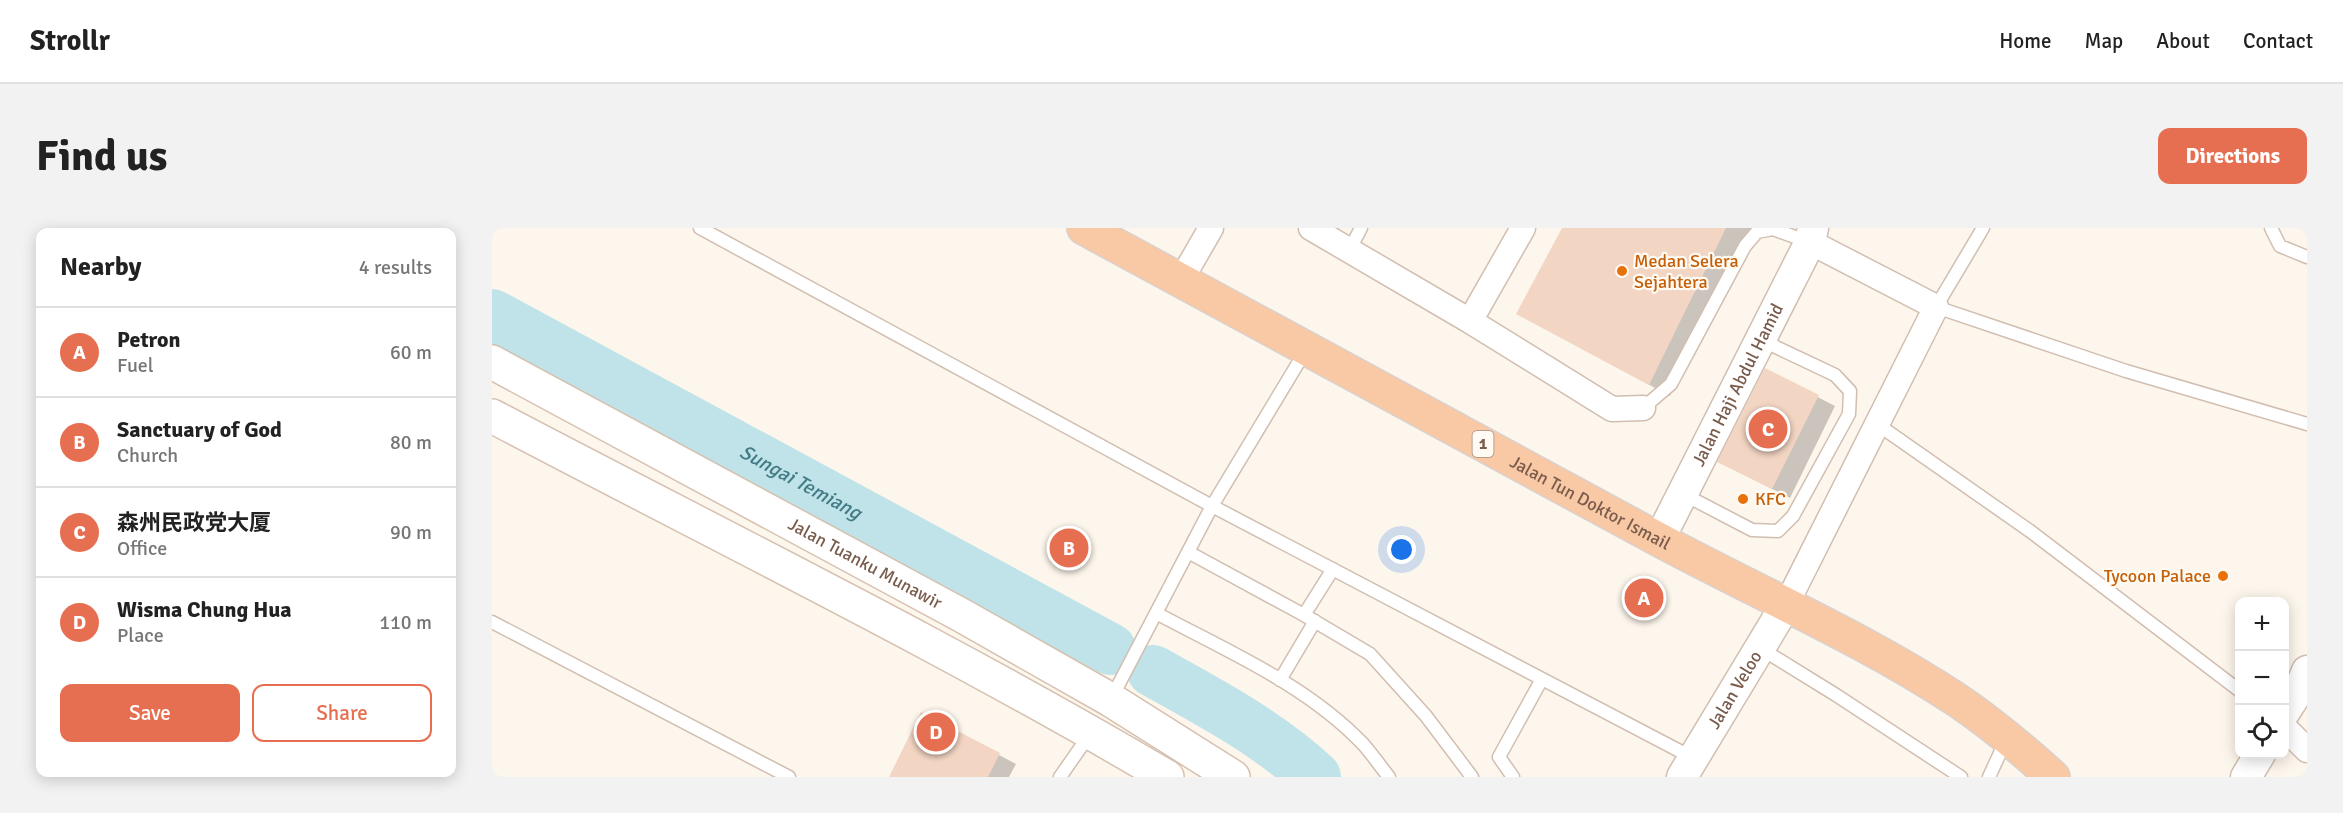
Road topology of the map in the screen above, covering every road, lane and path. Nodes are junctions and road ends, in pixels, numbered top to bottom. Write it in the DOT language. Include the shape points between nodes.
graph roads {
  1 [pos="700,228"];
  2 [pos="1084,228"];
  3 [pos="1211,228"];
  4 [pos="1311,228"];
  5 [pos="1361,228"];
  6 [pos="1523,228"];
  7 [pos="1983,228"];
  8 [pos="2271,228"];
  9 [pos="1811,235"];
  10 [pos="1350,249"];
  11 [pos="2307,256"];
  12 [pos="1181,280"];
  13 [pos="1936,307"];
  14 [pos="1470,321"];
  15 [pos="1761,340"];
  16 [pos="1307,348"];
  17 [pos="492,362"];
  18 [pos="1643,408"];
  19 [pos="492,416"];
  20 [pos="1877,424"];
  21 [pos="2307,424"];
  22 [pos="1683,494"];
  23 [pos="1212,506"];
  24 [pos="1659,540"];
  25 [pos="1188,552"];
  26 [pos="1333,569"];
  27 [pos="1787,603"];
  28 [pos="1156,613"];
  29 [pos="1309,618"];
  30 [pos="492,622"];
  31 [pos="1760,648"];
  32 [pos="2307,671"];
  33 [pos="1542,679"];
  34 [pos="1281,680"];
  35 [pos="2235,687"];
  36 [pos="1111,700"];
  37 [pos="2289,705"];
  38 [pos="1091,732"];
  39 [pos="2289,732"];
  40 [pos="2008,736"];
  41 [pos="2307,750"];
  42 [pos="2257,759"];
  43 [pos="1688,768"];
  44 [pos="789,777"];
  45 [pos="1060,777"];
  46 [pos="1167,777"];
  47 [pos="1233,777"];
  48 [pos="1389,777"];
  49 [pos="1472,777"];
  50 [pos="1513,777"];
  51 [pos="1961,777"];
  52 [pos="1989,777"];
  53 [pos="2053,777"];
  54 [pos="2246,777"];
  1 -- 23 [label="lane"];
  2 -- 12 [label="highway, Jalan Tun Doktor Ismail / 1"];
  3 -- 12 [label="street"];
  4 -- 10 [label="street"];
  5 -- 10 [label="lane"];
  6 -- 14 [label="street"];
  7 -- 13 [label="lane"];
  8 -- 11 [label="lane" via="2280,246"];
  9 -- 13 [label="street"];
  9 -- 15 [label="street, Jalan Haji Abdul Hamid"];
  9 -- 18 [label="lane" via="1773,229 1757,232 1745,246 1671,384"];
  10 -- 14 [label="street"];
  12 -- 16 [label="highway, Jalan Tun Doktor Ismail / 1"];
  13 -- 20 [label="street"];
  13 -- 21 [label="lane" via="2126,371"];
  14 -- 18 [label="street" via="1612,408"];
  15 -- 22 [label="street, Jalan Haji Abdul Hamid"];
  15 -- 22 [label="lane" via="1835,375 1850,391 1849,414 1793,516 1778,531 1752,530"];
  16 -- 23 [label="lane"];
  16 -- 24 [label="highway, Jalan Tun Doktor Ismail / 1"];
  17 -- 36 [label="main road, Jalan Tuanku Munawir"];
  19 -- 38 [label="main road" via="876,615"];
  20 -- 27 [label="street"];
  20 -- 35 [label="lane" via="2030,531"];
  22 -- 24 [label="street, Jalan Haji Abdul Hamid"];
  23 -- 25 [label="lane"];
  23 -- 26 [label="lane"];
  24 -- 27 [label="highway, Jalan Tun Doktor Ismail / 1"];
  25 -- 28 [label="lane"];
  25 -- 29 [label="lane"];
  26 -- 29 [label="lane"];
  26 -- 33 [label="lane"];
  27 -- 31 [label="street, Jalan Veloo"];
  27 -- 40 [label="highway, Jalan Tun Doktor Ismail / 1" via="1882,654"];
  28 -- 34 [label="lane"];
  28 -- 36 [label="lane"];
  29 -- 34 [label="lane"];
  29 -- 49 [label="lane" via="1370,654"];
  30 -- 44 [label="lane"];
  31 -- 43 [label="street, Jalan Veloo"];
  31 -- 51 [label="lane"];
  32 -- 37 [label="street"];
  33 -- 43 [label="lane"];
  33 -- 50 [label="lane" via="1499,757"];
  34 -- 48 [label="lane" via="1362,744"];
  36 -- 47 [label="main road, Jalan Tuanku Munawir"];
  38 -- 45 [label="lane"];
  38 -- 46 [label="main road"];
  39 -- 41 [label="street"];
  40 -- 52 [label="lane"];
  40 -- 53 [label="highway, Jalan Tun Doktor Ismail / 1"];
  42 -- 54 [label="street"];
}
